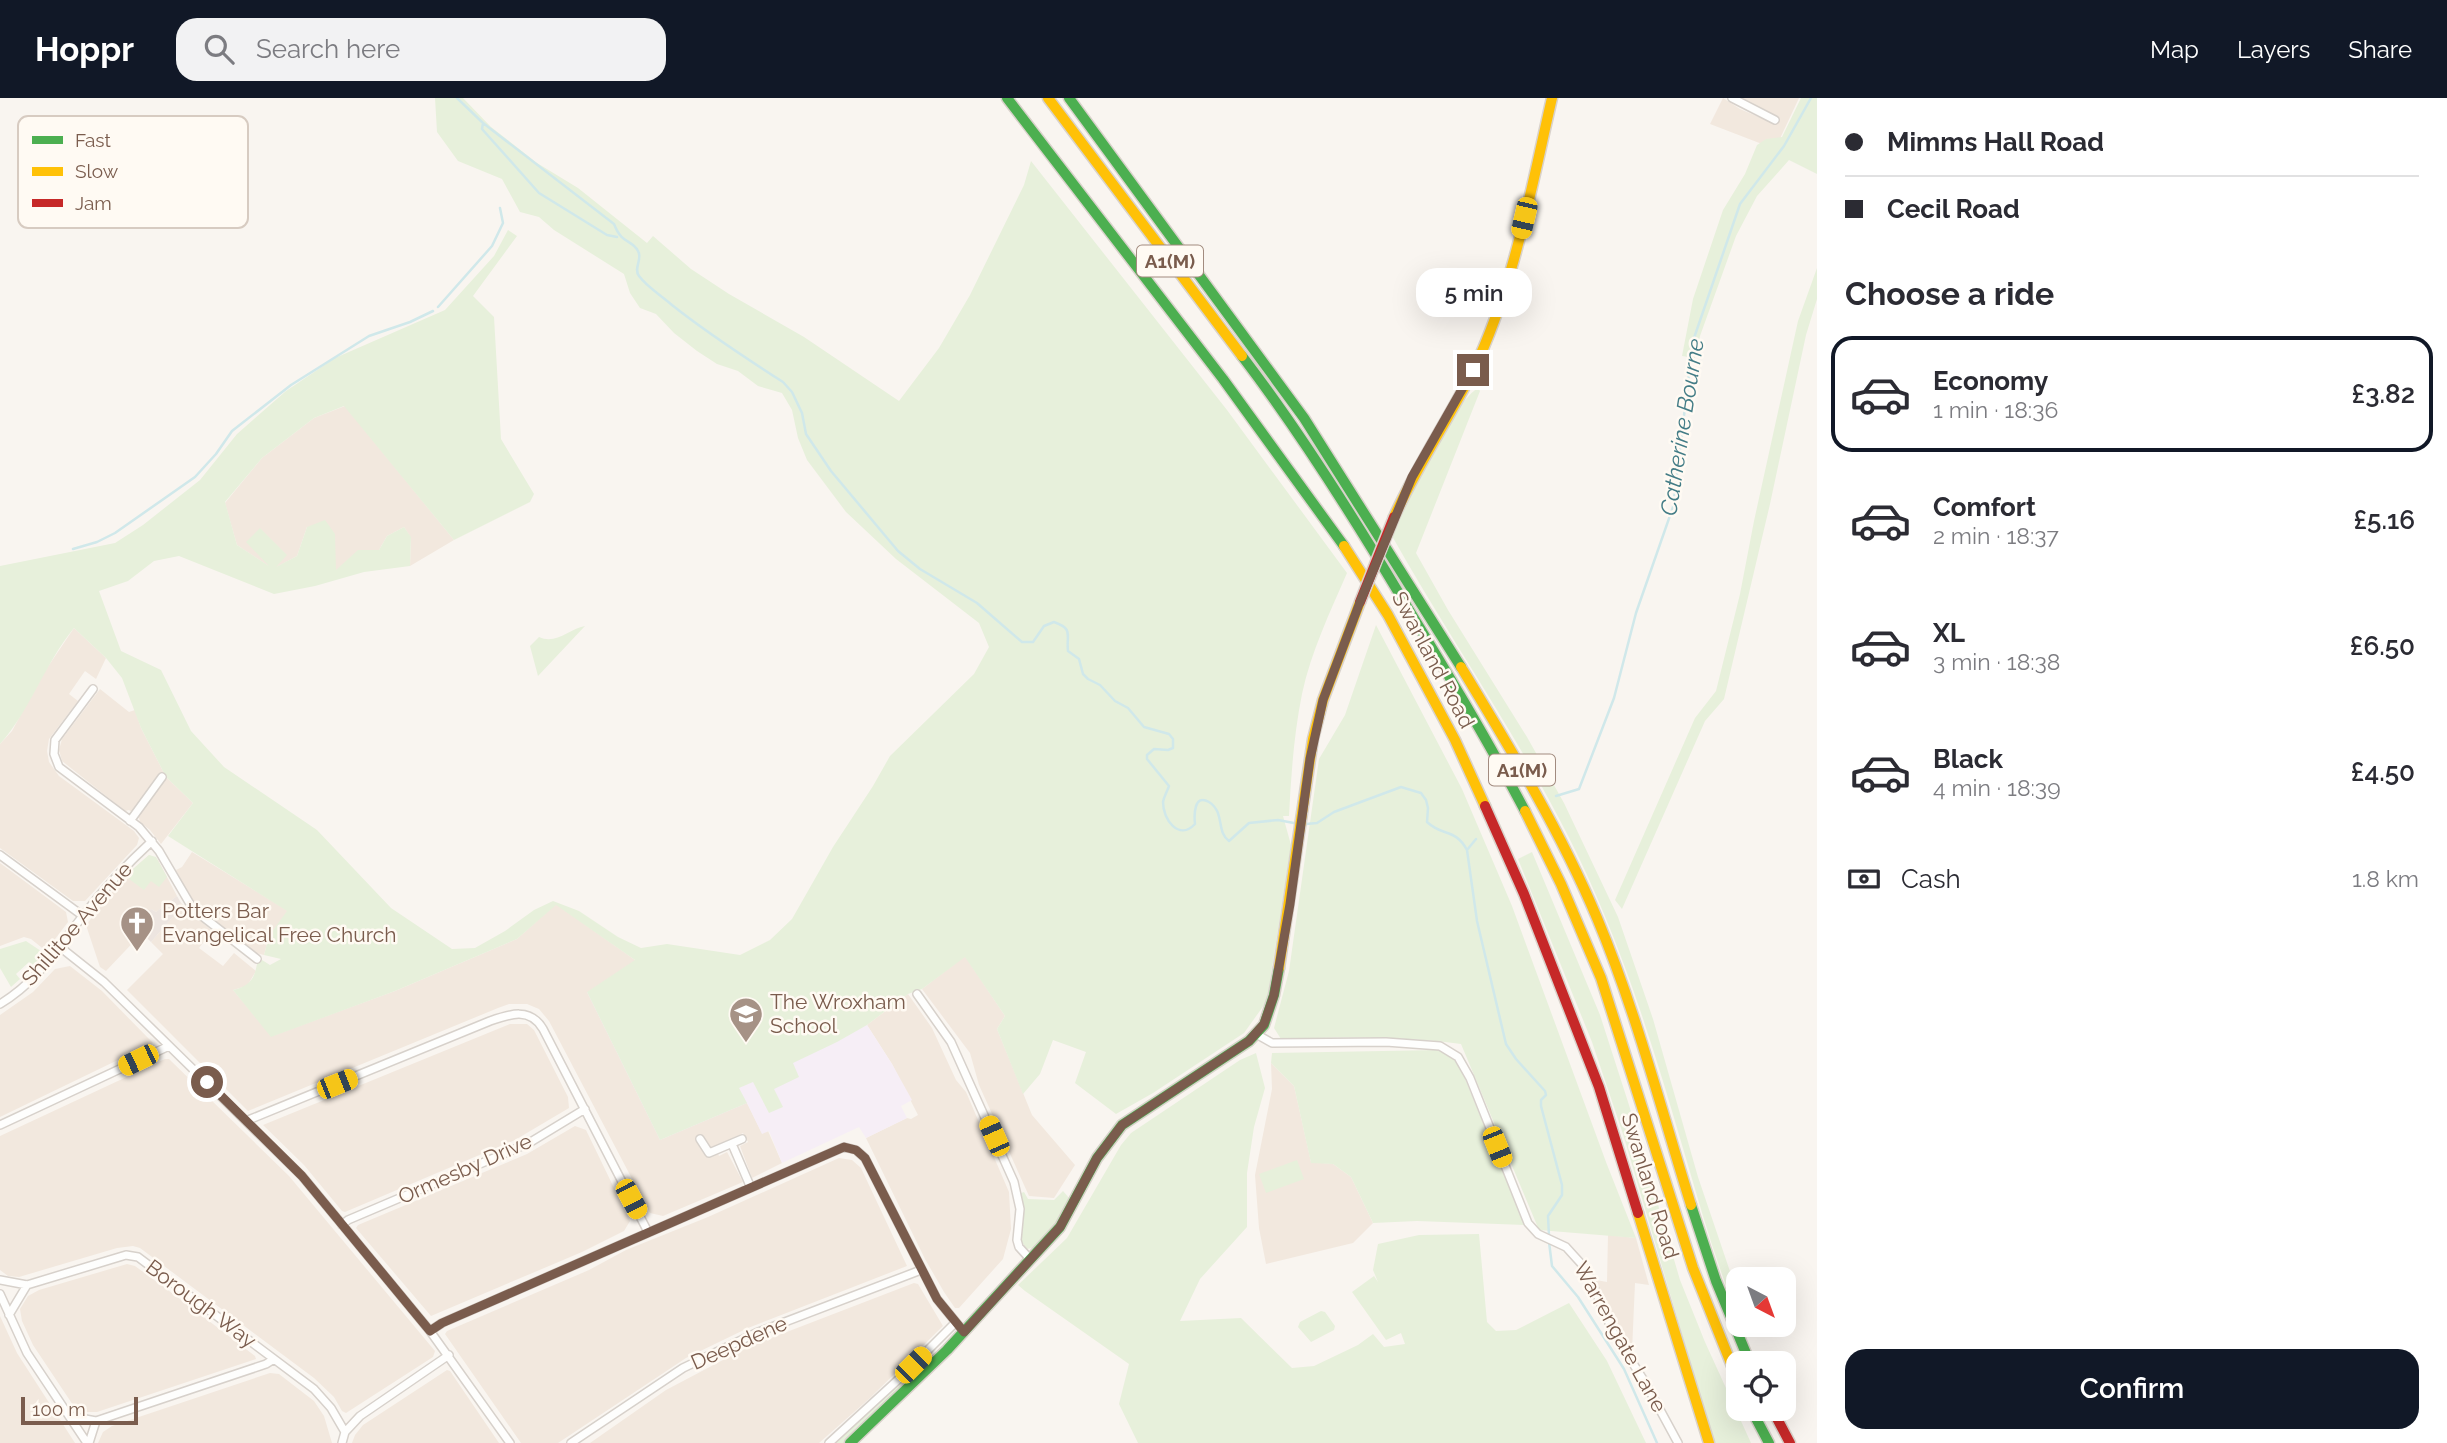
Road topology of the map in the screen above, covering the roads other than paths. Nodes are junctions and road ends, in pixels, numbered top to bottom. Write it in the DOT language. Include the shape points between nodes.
graph roads {
  1 [pos="1007,98"];
  2 [pos="1048,98"];
  3 [pos="1069,98"];
  4 [pos="1552,98"];
  5 [pos="1732,98"];
  6 [pos="1775,120"];
  7 [pos="93,689"];
  8 [pos="162,777"];
  9 [pos="130,821"];
  10 [pos="152,841"];
  11 [pos="0,855"];
  12 [pos="83,916"];
  13 [pos="60,947"];
  14 [pos="257,959"];
  15 [pos="917,994"];
  16 [pos="0,1004"];
  17 [pos="1257,1032"];
  18 [pos="169,1046"];
  19 [pos="585,1109"];
  20 [pos="246,1121"];
  21 [pos="0,1125"];
  22 [pos="700,1139"];
  23 [pos="742,1139"];
  24 [pos="732,1144"];
  25 [pos="751,1188"];
  26 [pos="342,1225"];
  27 [pos="648,1232"];
  28 [pos="1030,1259"];
  29 [pos="921,1270"];
  30 [pos="0,1280"];
  31 [pos="27,1285"];
  32 [pos="0,1294"];
  33 [pos="9,1315"];
  34 [pos="955,1323"];
  35 [pos="430,1331"];
  36 [pos="964,1332"];
  37 [pos="1745,1351"];
  38 [pos="1726,1353"];
  39 [pos="449,1355"];
  40 [pos="274,1359"];
  41 [pos="69,1416"];
  42 [pos="96,1421"];
  43 [pos="1757,1421"];
  44 [pos="1778,1421"];
  45 [pos="345,1432"];
  46 [pos="88,1443"];
  47 [pos="342,1443"];
  48 [pos="510,1443"];
  49 [pos="571,1443"];
  50 [pos="829,1443"];
  51 [pos="850,1443"];
  52 [pos="1678,1443"];
  53 [pos="1709,1443"];
  54 [pos="1769,1443"];
  55 [pos="1790,1443"];
  1 -- 53 [label="main road, Swanland Road" via="1223,379 1353,558 1455,740 1524,894 1599,1087"];
  2 -- 38 [label="main road, A1(M)" via="1307,447 1456,686 1523,807 1603,984 1681,1235"];
  3 -- 37 [label="main road, A1(M)" via="1319,439 1544,810 1591,905 1619,976 1699,1231"];
  4 -- 17 [label="main road, bridge" via="1519,240 1498,307 1473,370 1394,517 1323,700 1274,995"];
  5 -- 6 [label="street"];
  7 -- 9 [label="street" via="57,737 55,758 63,771"];
  8 -- 9 [label="street"];
  9 -- 10 [label="street"];
  10 -- 12 [label="street, Shillitoe Avenue"];
  10 -- 14 [label="street" via="193,909"];
  11 -- 12 [label="street"];
  12 -- 13 [label="street, Shillitoe Avenue"];
  13 -- 16 [label="street, Shillitoe Avenue" via="29,984"];
  13 -- 18 [label="street" via="104,982"];
  15 -- 28 [label="street" via="957,1053 1014,1182 1020,1209 1017,1240"];
  17 -- 28 [label="main road" via="1122,1125 1097,1158 1060,1227"];
  17 -- 52 [label="street, Warrengate Lane" via="1272,1043 1433,1045 1458,1057 1528,1223 1573,1254 1586,1269 1613,1332"];
  18 -- 20 [label="street"];
  18 -- 21 [label="street"];
  19 -- 20 [label="street" via="540,1024 514,1013"];
  19 -- 26 [label="street, Ormesby Drive" via="529,1143"];
  19 -- 27 [label="street"];
  20 -- 26 [label="street" via="302,1176"];
  22 -- 24 [label="street" via="709,1153"];
  23 -- 24 [label="street"];
  24 -- 25 [label="street"];
  25 -- 27 [label="street"];
  25 -- 29 [label="street" via="839,1148 856,1150 867,1161"];
  26 -- 35 [label="street"];
  27 -- 35 [label="street"];
  28 -- 36 [label="main road"];
  29 -- 34 [label="street"];
  29 -- 49 [label="street, Deepdene" via="756,1333 683,1368"];
  30 -- 31 [label="street, Borough Way"];
  31 -- 33 [label="street"];
  31 -- 40 [label="street, Borough Way" via="132,1255"];
  32 -- 33 [label="street"];
  33 -- 41 [label="street" via="27,1353"];
  34 -- 36 [label="street"];
  34 -- 50 [label="street"];
  35 -- 39 [label="street"];
  36 -- 51 [label="main road"];
  39 -- 45 [label="street" via="360,1416"];
  39 -- 48 [label="street"];
  40 -- 42 [label="street"];
  40 -- 45 [label="street, Borough Way" via="321,1396"];
  41 -- 42 [label="street"];
  41 -- 46 [label="street"];
  42 -- 46 [label="street"];
  43 -- 54 [label="main road"];
  44 -- 55 [label="main road"];
  45 -- 47 [label="street"];
}
